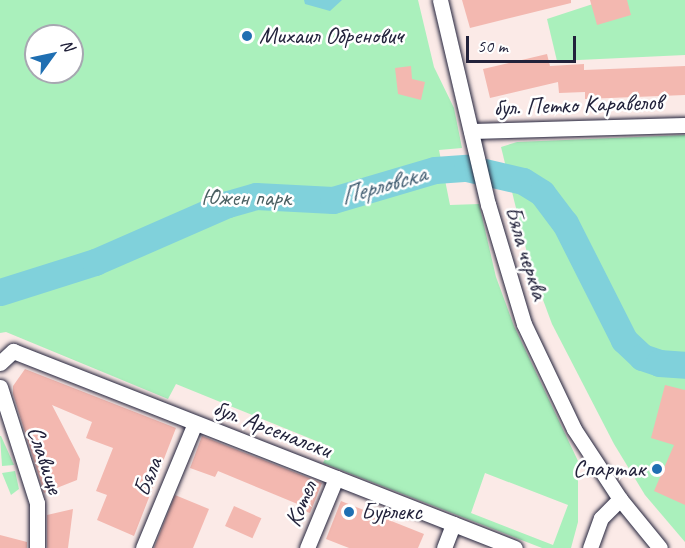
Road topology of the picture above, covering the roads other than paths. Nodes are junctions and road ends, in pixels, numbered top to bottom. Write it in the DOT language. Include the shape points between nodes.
graph roads {
  1 [pos="440,0"];
  2 [pos="685,125"];
  3 [pos="471,131"];
  4 [pos="0,363"];
  5 [pos="0,387"];
  6 [pos="195,423"];
  7 [pos="336,478"];
  8 [pos="620,499"];
  9 [pos="453,524"];
  10 [pos="37,548"];
  11 [pos="143,548"];
  12 [pos="307,548"];
  13 [pos="444,548"];
  14 [pos="515,548"];
  15 [pos="590,548"];
  16 [pos="660,548"];
  1 -- 3 [label="street, Бяла черква"];
  2 -- 3 [label="street, бул. Петко Каравелов"];
  3 -- 8 [label="street, Бяла черква" via="506,273 539,359 574,429"];
  4 -- 6 [label="street, бул. Арсеналски" via="13,351"];
  5 -- 10 [label="street, Славище" via="37,503"];
  6 -- 7 [label="street, бул. Арсеналски"];
  6 -- 11 [label="street, Бяла"];
  7 -- 9 [label="street, бул. Арсеналски"];
  7 -- 12 [label="street, Котел"];
  8 -- 15 [label="street" via="600,518"];
  8 -- 16 [label="street"];
  9 -- 13 [label="street"];
  9 -- 14 [label="street, бул. Арсеналски"];
}
